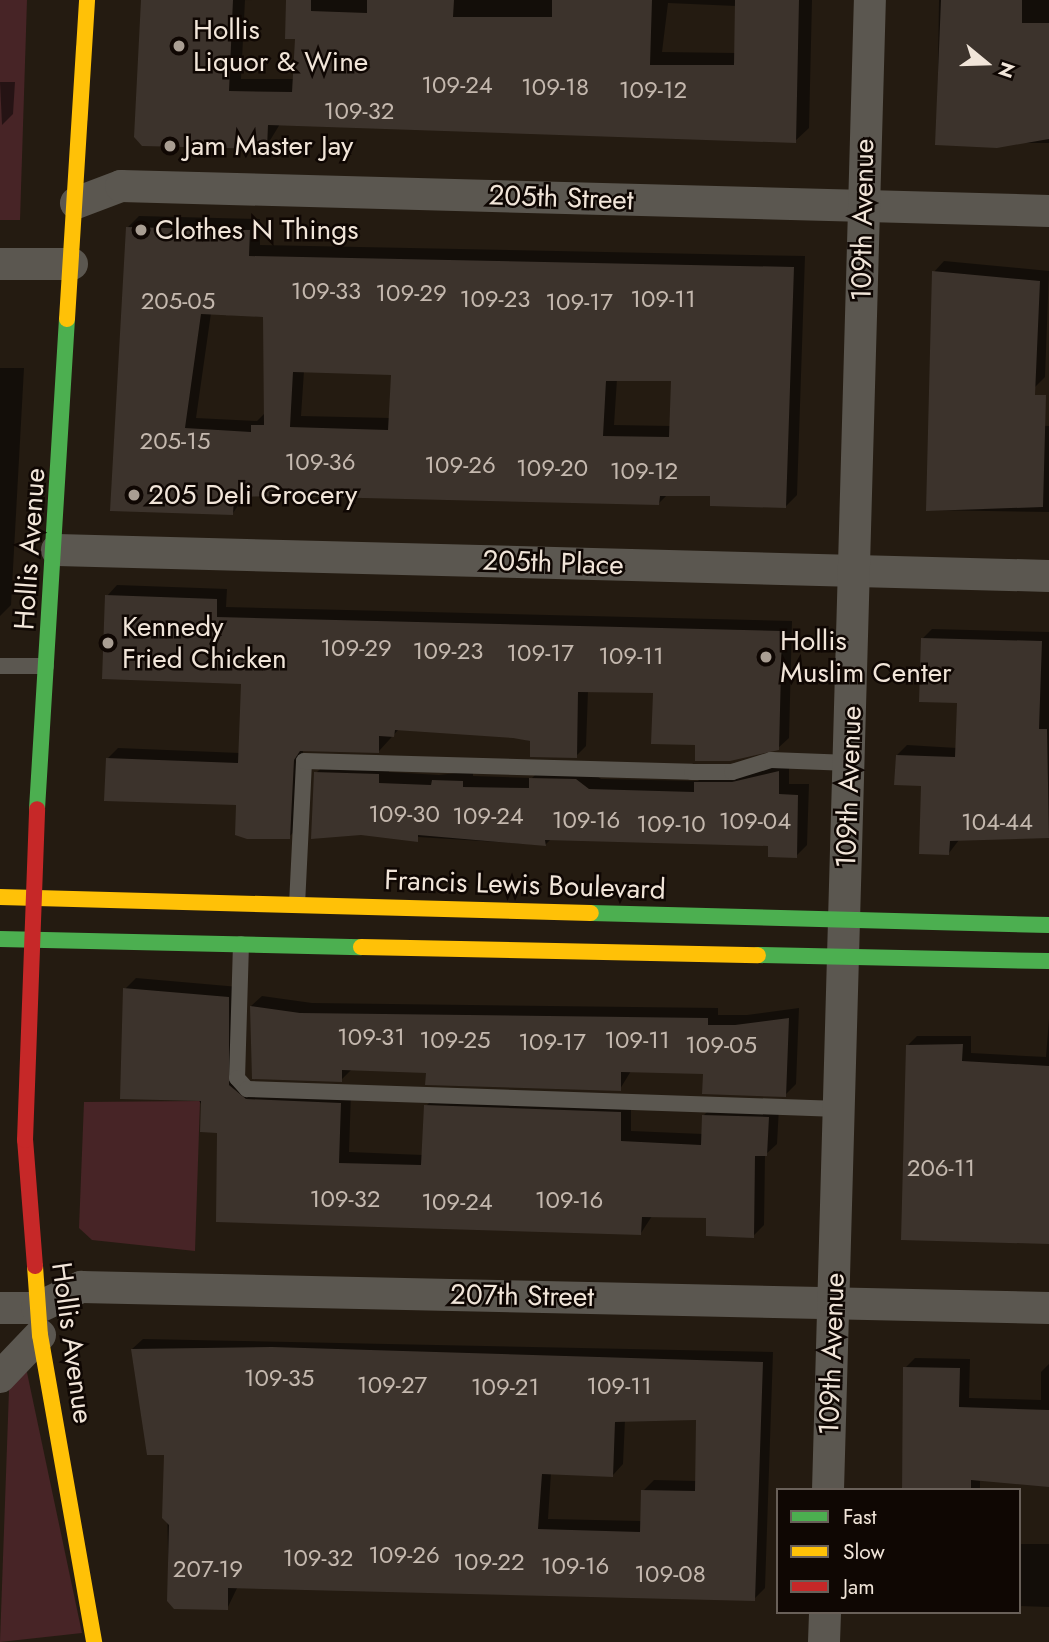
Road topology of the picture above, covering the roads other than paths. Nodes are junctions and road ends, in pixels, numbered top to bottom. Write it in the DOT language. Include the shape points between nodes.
graph roads {
  1 [pos="87,0"];
  2 [pos="870,0"];
  3 [pos="76,203"];
  4 [pos="863,206"];
  5 [pos="1049,211"];
  6 [pos="0,264"];
  7 [pos="72,264"];
  8 [pos="57,550"];
  9 [pos="857,571"];
  10 [pos="1049,576"];
  11 [pos="0,666"];
  12 [pos="49,666"];
  13 [pos="850,763"];
  14 [pos="0,897"];
  15 [pos="32,897"];
  16 [pos="297,905"];
  17 [pos="844,921"];
  18 [pos="1049,925"];
  19 [pos="0,939"];
  20 [pos="31,940"];
  21 [pos="241,944"];
  22 [pos="843,955"];
  23 [pos="1049,961"];
  24 [pos="839,1108"];
  25 [pos="833,1303"];
  26 [pos="0,1308"];
  27 [pos="1049,1308"];
  28 [pos="38,1322"];
  29 [pos="0,1377"];
  30 [pos="828,1488"];
  31 [pos="825,1614"];
  32 [pos="94,1642"];
  33 [pos="824,1642"];
  1 -- 3 [label="main road, Hollis Avenue"];
  2 -- 4 [label="street, 109th Avenue"];
  3 -- 4 [label="street, 205th Street" via="121,186"];
  3 -- 7 [label="main road, Hollis Avenue"];
  4 -- 5 [label="street, 205th Street"];
  4 -- 9 [label="street, 109th Avenue"];
  6 -- 7 [label="street"];
  7 -- 8 [label="main road, Hollis Avenue"];
  8 -- 9 [label="street, 205th Place"];
  8 -- 12 [label="main road, Hollis Avenue"];
  9 -- 10 [label="street, 205th Place"];
  9 -- 13 [label="street, 109th Avenue"];
  11 -- 12 [label="lane"];
  12 -- 15 [label="main road, Hollis Avenue"];
  13 -- 16 [label="lane" via="771,761 719,772 304,761"];
  13 -- 17 [label="street, 109th Avenue"];
  14 -- 15 [label="main road, Francis Lewis Boulevard"];
  15 -- 16 [label="main road, Francis Lewis Boulevard"];
  15 -- 20 [label="main road, Hollis Avenue"];
  16 -- 17 [label="main road, Francis Lewis Boulevard"];
  17 -- 18 [label="main road, Francis Lewis Boulevard"];
  17 -- 22 [label="street, 109th Avenue"];
  19 -- 20 [label="main road"];
  20 -- 21 [label="main road"];
  20 -- 28 [label="main road, Hollis Avenue" via="25,1140"];
  21 -- 22 [label="main road"];
  21 -- 24 [label="lane" via="237,1078 247,1089"];
  22 -- 23 [label="main road"];
  22 -- 24 [label="street, 109th Avenue"];
  24 -- 25 [label="street, 109th Avenue"];
  25 -- 27 [label="street, 207th Street"];
  25 -- 28 [label="street, 207th Street" via="81,1287"];
  25 -- 30 [label="street, 109th Avenue"];
  26 -- 28 [label="street, 207th Street"];
  28 -- 29 [label="street"];
  28 -- 32 [label="main road, Hollis Avenue"];
  31 -- 33 [label="street"];
}
